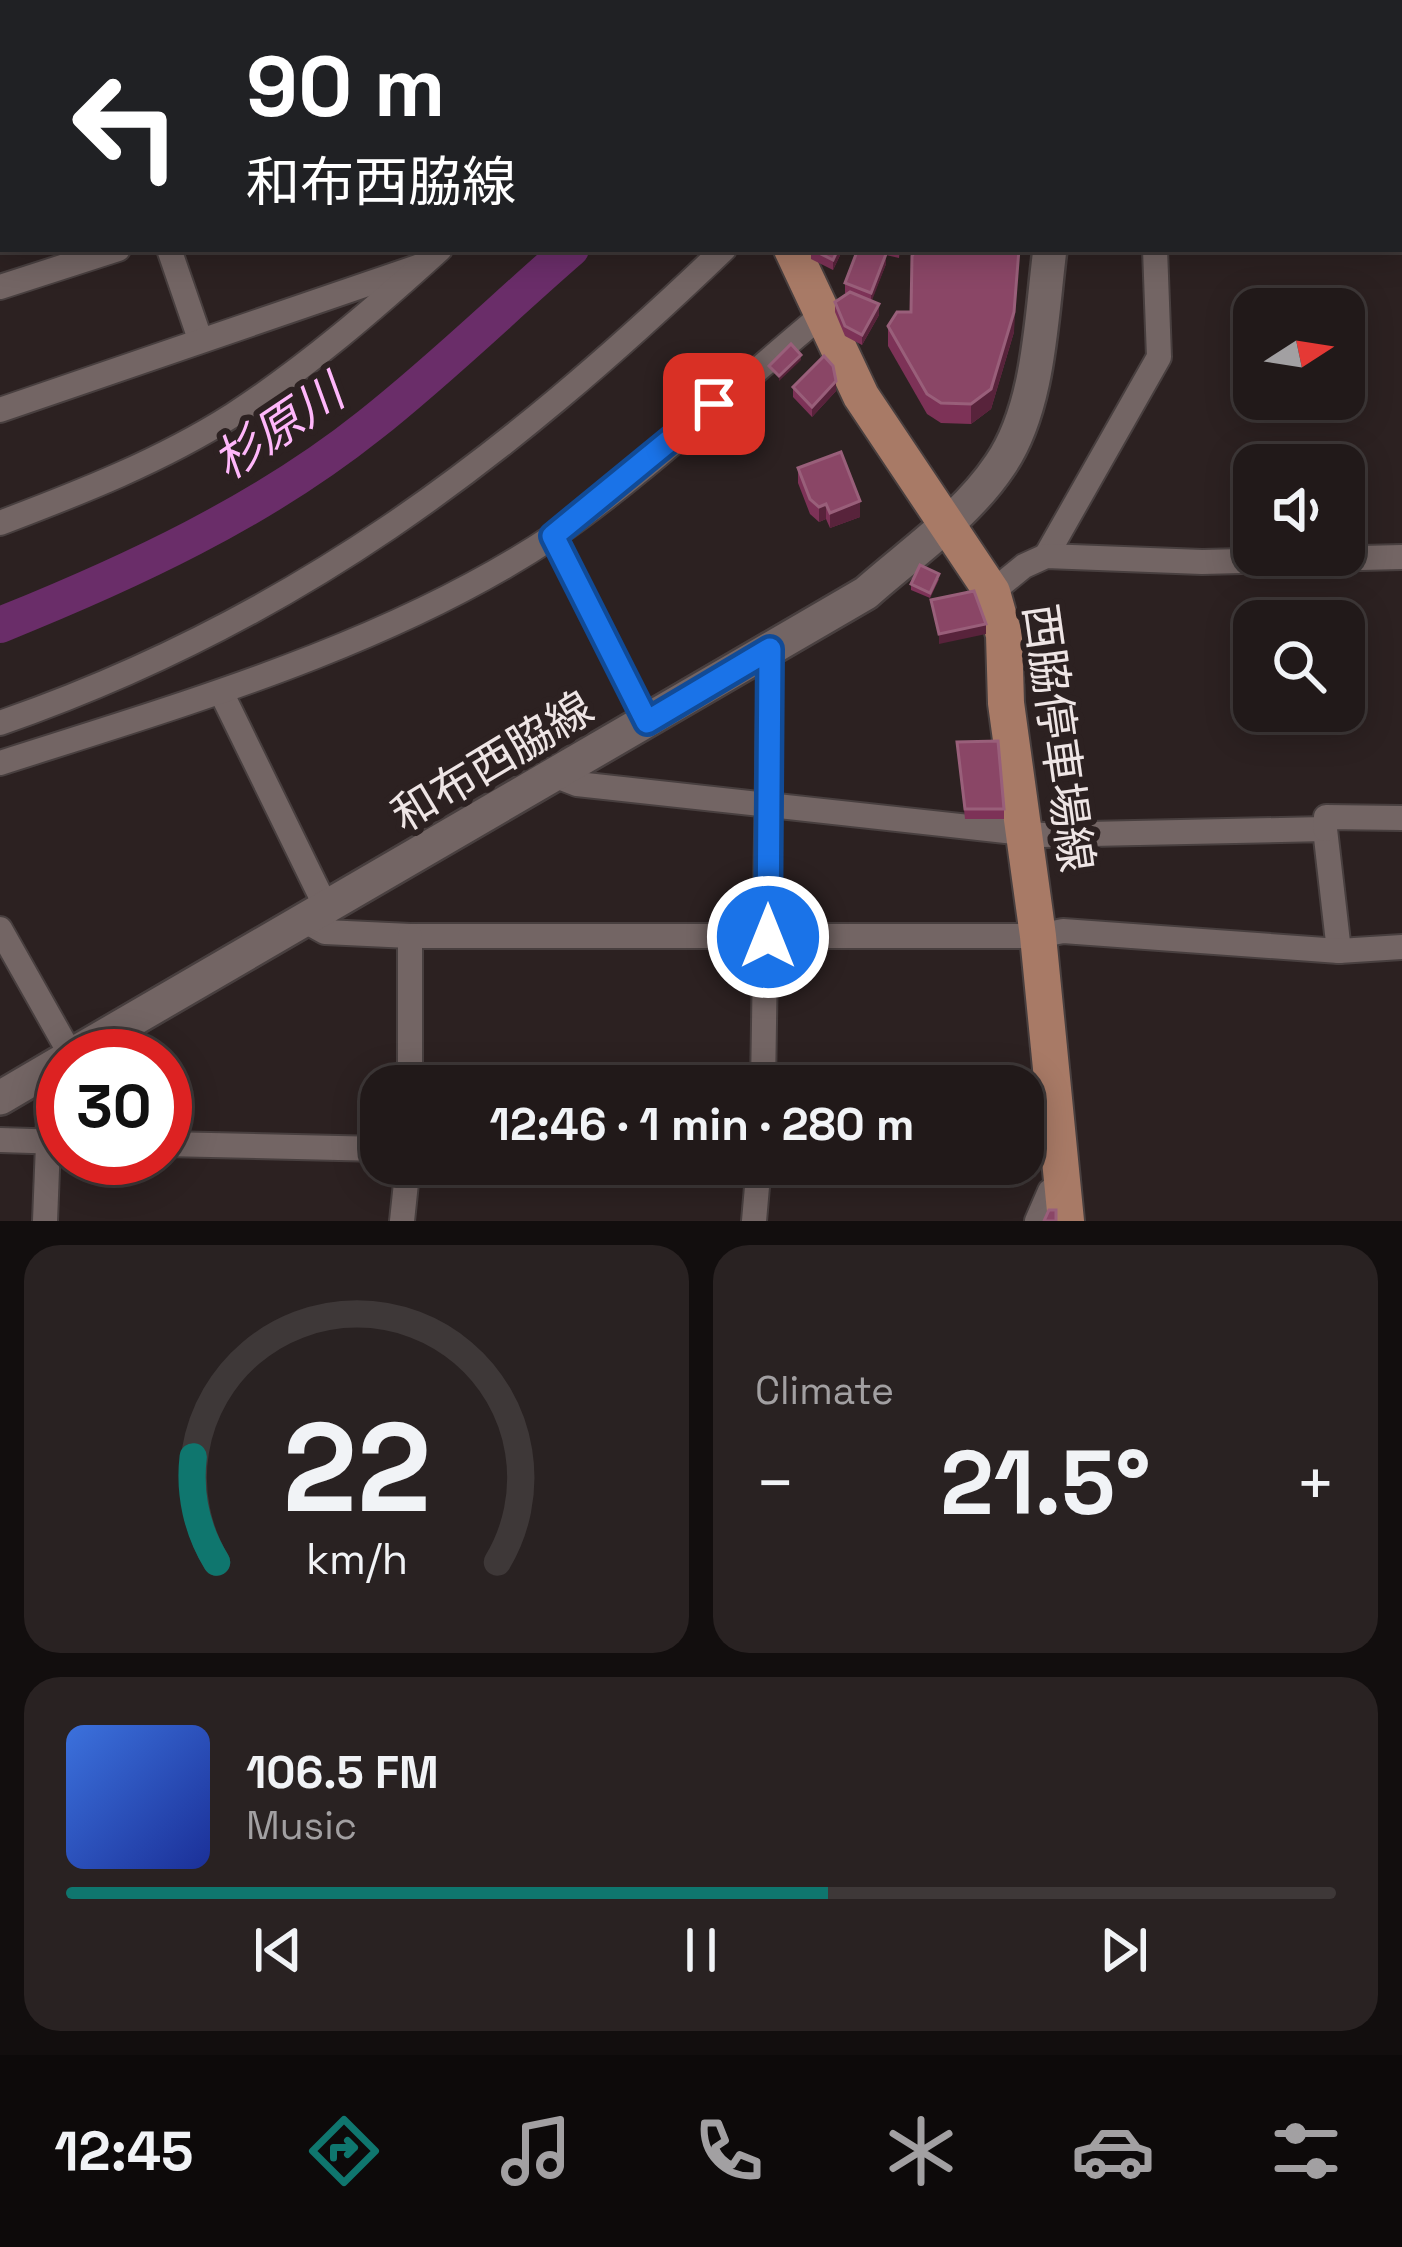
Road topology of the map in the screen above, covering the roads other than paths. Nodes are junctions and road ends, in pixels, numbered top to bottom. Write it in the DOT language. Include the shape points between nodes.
graph roads {
  1 [pos="109,252"];
  2 [pos="171,252"];
  3 [pos="721,252"];
  4 [pos="793,252"];
  5 [pos="1049,252"];
  6 [pos="1155,252"];
  7 [pos="431,257"];
  8 [pos="0,287"];
  9 [pos="822,315"];
  10 [pos="200,339"];
  11 [pos="0,410"];
  12 [pos="0,523"];
  13 [pos="946,525"];
  14 [pos="553,536"];
  15 [pos="1046,556"];
  16 [pos="1402,557"];
  17 [pos="992,592"];
  18 [pos="770,649"];
  19 [pos="221,692"];
  20 [pos="647,722"];
  21 [pos="0,723"];
  22 [pos="0,763"];
  23 [pos="554,775"];
  24 [pos="768,807"];
  25 [pos="1402,818"];
  26 [pos="1325,829"];
  27 [pos="1021,832"];
  28 [pos="318,916"];
  29 [pos="0,929"];
  30 [pos="410,936"];
  31 [pos="1038,936"];
  32 [pos="768,937"];
  33 [pos="1402,947"];
  34 [pos="1339,951"];
  35 [pos="49,1029"];
  36 [pos="119,1029"];
  37 [pos="410,1065"];
  38 [pos="764,1065"];
  39 [pos="36,1077"];
  40 [pos="0,1098"];
  41 [pos="0,1140"];
  42 [pos="36,1141"];
  43 [pos="192,1145"];
  44 [pos="360,1149"];
  45 [pos="1063,1184"];
  46 [pos="50,1185"];
  47 [pos="406,1185"];
  48 [pos="757,1185"];
  49 [pos="45,1221"];
  50 [pos="402,1221"];
  51 [pos="754,1221"];
  52 [pos="1037,1221"];
  53 [pos="1066,1221"];
  1 -- 8 [label="street"];
  2 -- 10 [label="street"];
  3 -- 21 [label="street" via="604,364 460,481 311,582 208,637"];
  4 -- 9 [label="main road, 西脇停車場線"];
  5 -- 13 [label="main road, 和布西脇線" via="1026,401 1002,464"];
  6 -- 15 [label="street" via="1160,356"];
  7 -- 10 [label="street"];
  7 -- 12 [label="street" via="401,289 232,415 135,468"];
  9 -- 13 [label="main road, 西脇停車場線" via="862,396"];
  9 -- 14 [label="street"];
  10 -- 11 [label="street"];
  13 -- 17 [label="main road, 西脇停車場線"];
  13 -- 18 [label="main road, 和布西脇線" via="866,593"];
  14 -- 19 [label="street" via="415,611"];
  14 -- 20 [label="street"];
  15 -- 16 [label="street"];
  15 -- 17 [label="street"];
  17 -- 27 [label="main road, 西脇停車場線" via="1004,635"];
  18 -- 20 [label="main road, 和布西脇線"];
  18 -- 24 [label="street"];
  19 -- 22 [label="street"];
  19 -- 28 [label="street"];
  20 -- 23 [label="main road, 和布西脇線"];
  23 -- 24 [label="street"];
  23 -- 28 [label="main road, 和布西脇線"];
  24 -- 27 [label="street"];
  24 -- 32 [label="street"];
  25 -- 26 [label="street" via="1326,817"];
  26 -- 27 [label="street"];
  26 -- 34 [label="street"];
  27 -- 31 [label="main road, 西脇停車場線"];
  28 -- 30 [label="street" via="325,932"];
  28 -- 36 [label="main road, 和布西脇線"];
  29 -- 35 [label="street"];
  30 -- 32 [label="street"];
  30 -- 37 [label="street"];
  31 -- 32 [label="street"];
  31 -- 34 [label="street" via="1063,931"];
  31 -- 45 [label="main road, 西脇停車場線"];
  32 -- 38 [label="street"];
  33 -- 34 [label="street"];
  39 -- 40 [label="main road, 和布西脇線"];
  41 -- 42 [label="street"];
  43 -- 44 [label="street"];
  45 -- 52 [label="street" via="1050,1191"];
  45 -- 53 [label="main road, 西脇停車場線"];
  46 -- 49 [label="street"];
  47 -- 50 [label="street"];
  48 -- 51 [label="street"];
}
